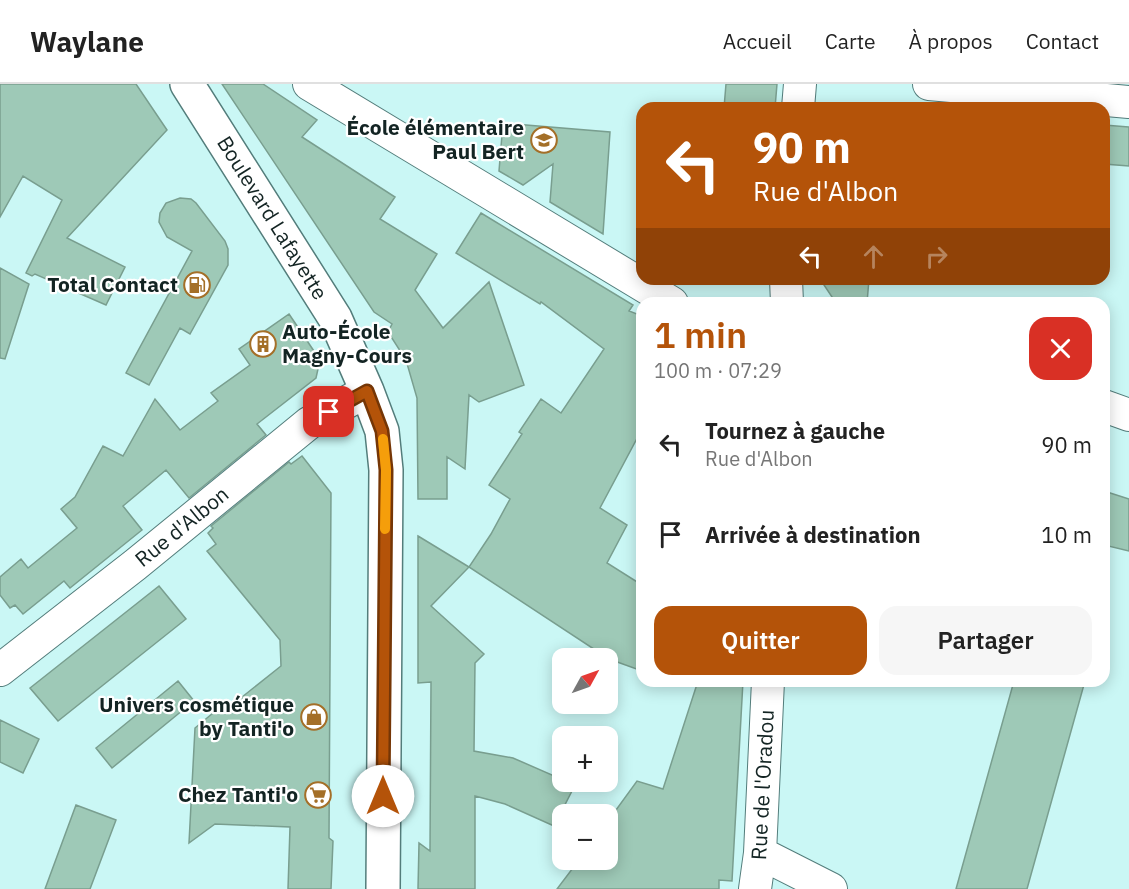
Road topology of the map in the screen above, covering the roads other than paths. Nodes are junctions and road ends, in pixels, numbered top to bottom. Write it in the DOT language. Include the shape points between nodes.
graph roads {
  1 [pos="187,84"];
  2 [pos="309,84"];
  3 [pos="800,84"];
  4 [pos="929,84"];
  5 [pos="798,102"];
  6 [pos="1129,102"];
  7 [pos="636,281"];
  8 [pos="642,285"];
  9 [pos="662,297"];
  10 [pos="367,391"];
  11 [pos="1110,408"];
  12 [pos="1129,415"];
  13 [pos="0,670"];
  14 [pos="768,687"];
  15 [pos="760,853"];
  16 [pos="383,889"];
  17 [pos="755,889"];
  18 [pos="831,889"];
  1 -- 10 [label="main road, Boulevard Lafayette" via="335,318"];
  2 -- 7 [label="street"];
  3 -- 5 [label="street"];
  4 -- 6 [label="street"];
  8 -- 9 [label="street"];
  10 -- 13 [label="street, Rue d'Albon" via="309,423"];
  10 -- 16 [label="main road, Boulevard Lafayette" via="382,431 386,470"];
  11 -- 12 [label="street"];
  14 -- 15 [label="street, Rue de l'Oradou"];
  15 -- 17 [label="street, Rue de l'Oradou"];
  15 -- 18 [label="street"];
}
